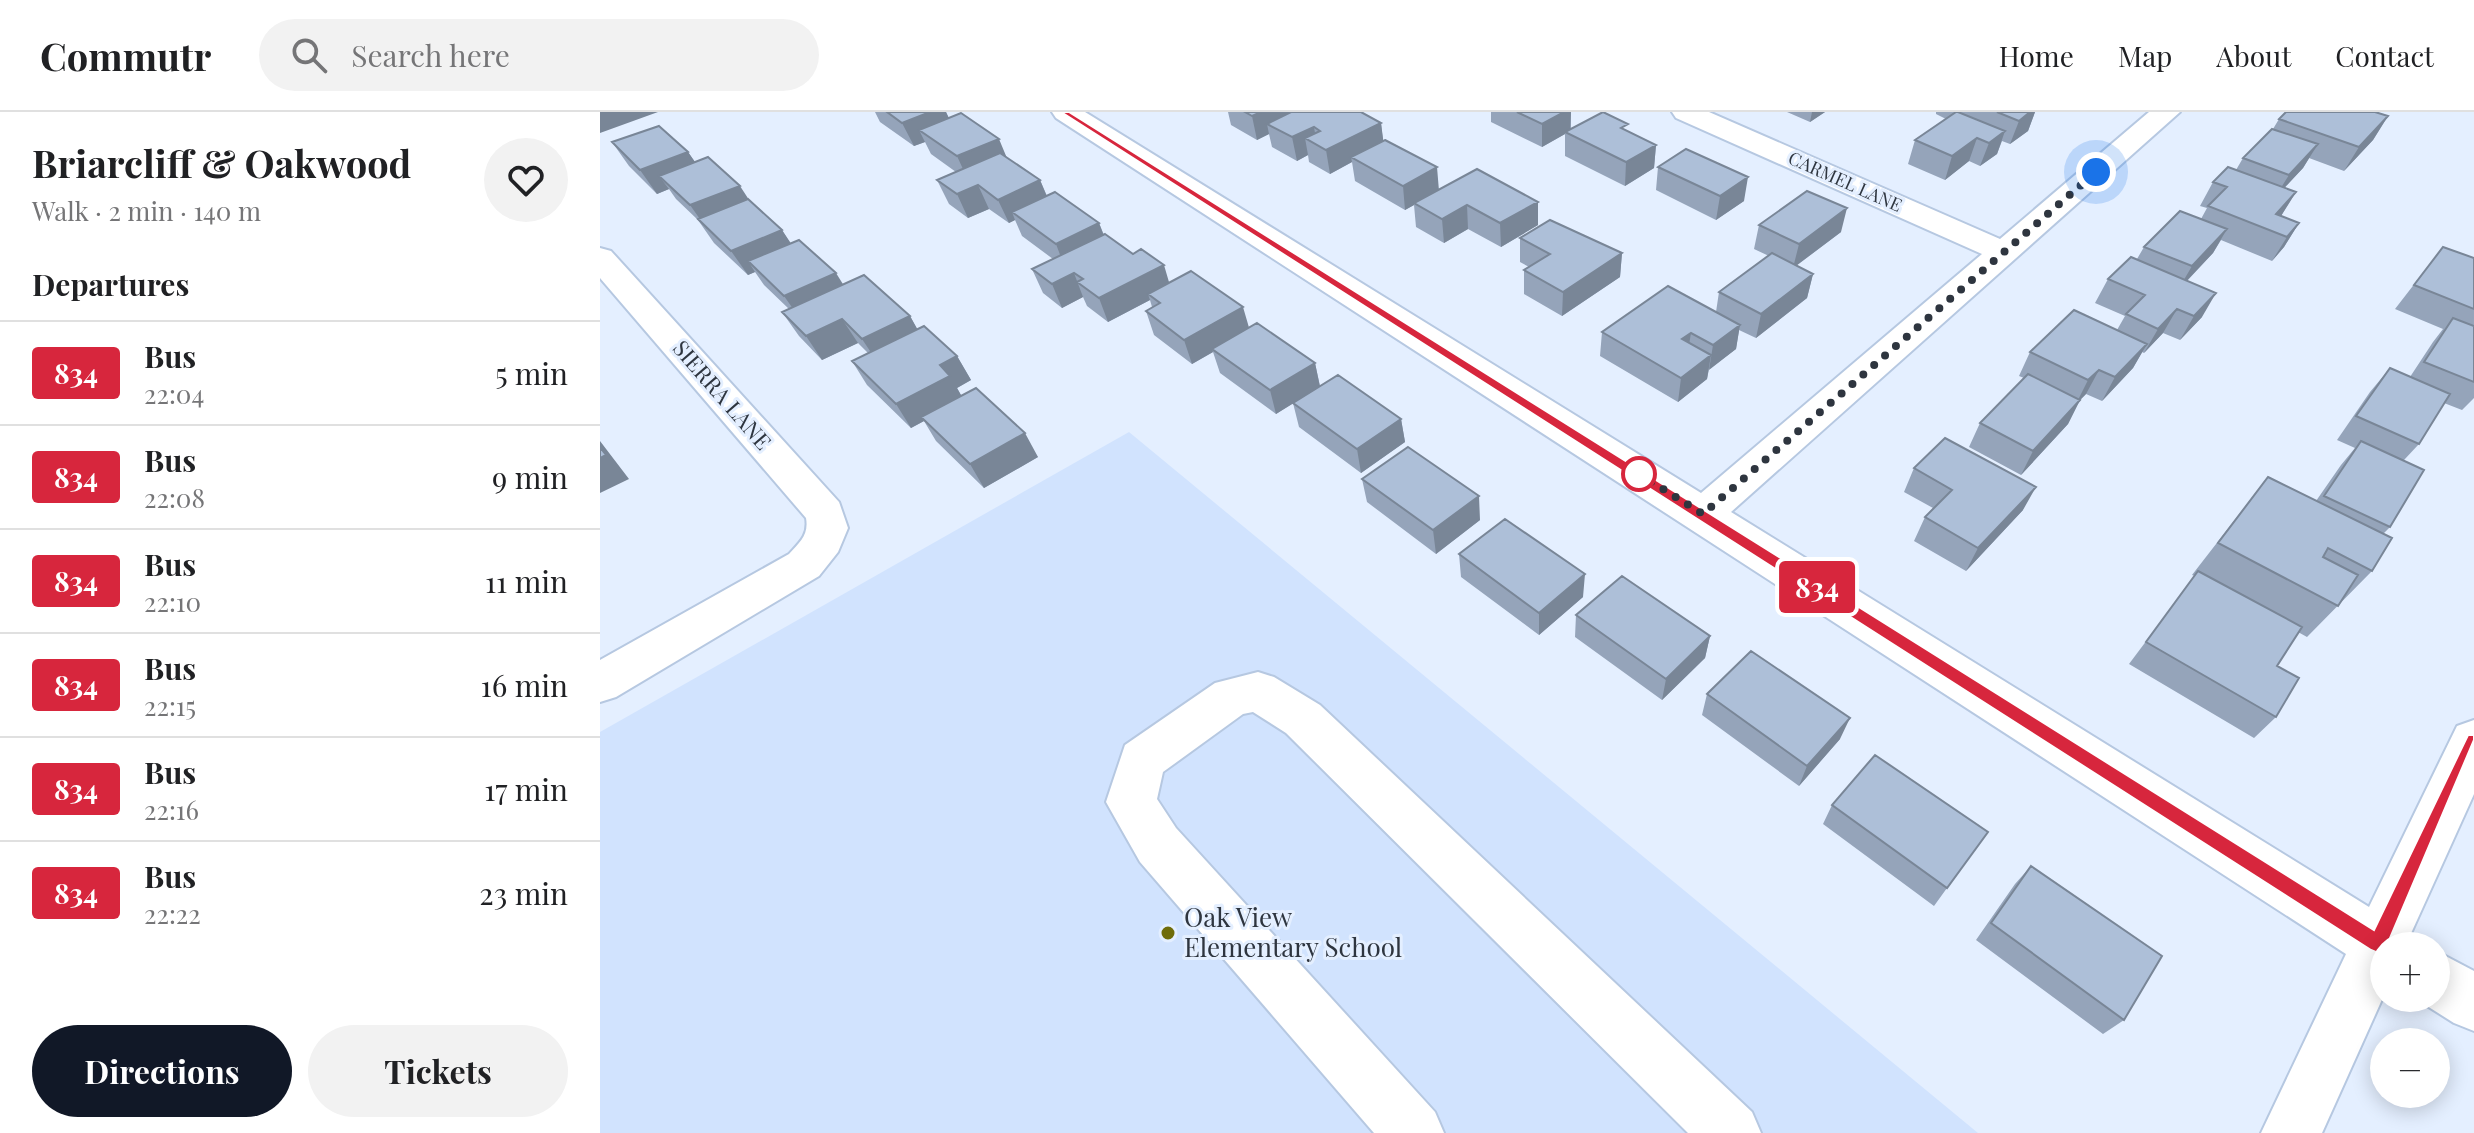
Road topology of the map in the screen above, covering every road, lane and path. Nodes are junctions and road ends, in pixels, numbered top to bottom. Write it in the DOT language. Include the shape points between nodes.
graph roads {
  1 [pos="1066,112"];
  2 [pos="1686,112"];
  3 [pos="2166,112"];
  4 [pos="2003,252"];
  5 [pos="600,258"];
  6 [pos="616,300"];
  7 [pos="1703,514"];
  8 [pos="600,683"];
  9 [pos="2474,741"];
  10 [pos="2387,932"];
  11 [pos="2370,938"];
  12 [pos="2370,968"];
  13 [pos="2450,988"];
  14 [pos="2474,1003"];
  15 [pos="1414,1133"];
  16 [pos="1731,1133"];
  17 [pos="2291,1133"];
  1 -- 7 [label="street"];
  2 -- 4 [label="street, CARMEL LANE"];
  3 -- 4 [label="street"];
  4 -- 7 [label="street"];
  5 -- 6 [label="street, SIERRA LANE"];
  6 -- 8 [label="street, SIERRA LANE" via="825,513 829,524 826,539 804,565"];
  7 -- 11 [label="street"];
  9 -- 10 [label="street"];
  12 -- 17 [label="street"];
  13 -- 14 [label="street"];
  15 -- 16 [label="street" via="1158,845 1131,802 1142,760 1231,697 1258,691 1303,719"];
}
